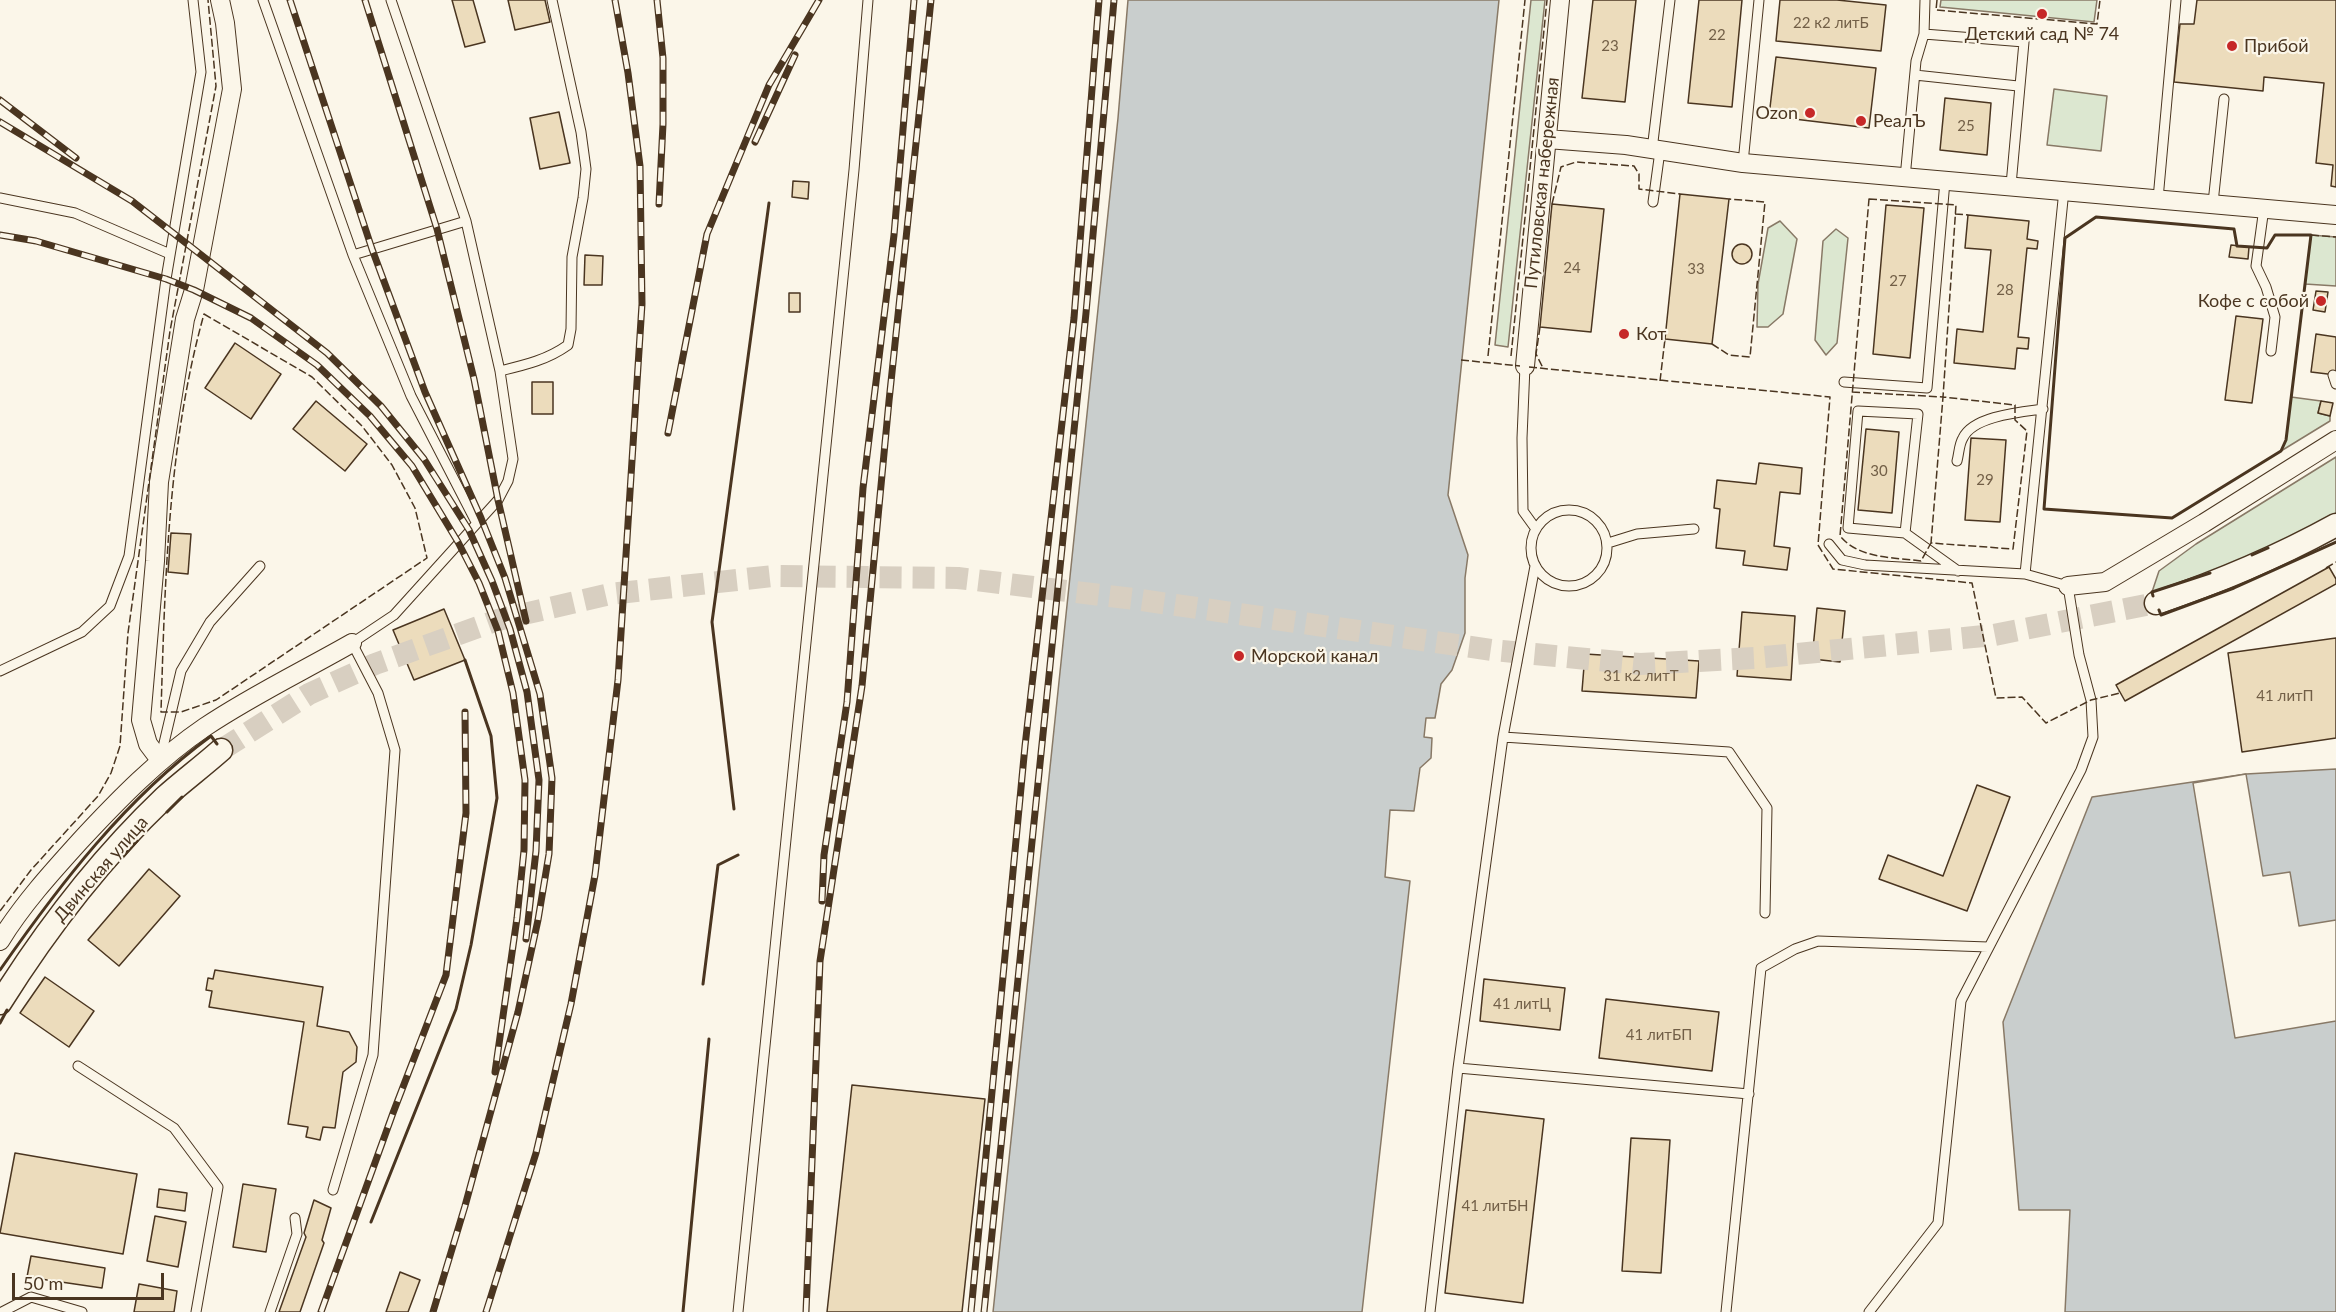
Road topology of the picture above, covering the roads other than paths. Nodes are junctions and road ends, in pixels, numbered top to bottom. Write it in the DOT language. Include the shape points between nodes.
graph roads {
  1 [pos="193,0"];
  2 [pos="220,0"];
  3 [pos="263,0"];
  4 [pos="391,0"];
  5 [pos="552,0"];
  6 [pos="868,0"];
  7 [pos="1560,0"];
  8 [pos="1670,0"];
  9 [pos="1759,0"];
  10 [pos="1925,0"];
  11 [pos="2176,0"];
  12 [pos="1924,34"];
  13 [pos="1915,75"];
  14 [pos="2018,86"];
  15 [pos="2224,99"];
  16 [pos="1547,139"];
  17 [pos="1656,151"];
  18 [pos="1743,163"];
  19 [pos="1905,178"];
  20 [pos="1945,181"];
  21 [pos="2011,185"];
  22 [pos="2064,190"];
  23 [pos="0,198"];
  24 [pos="2158,199"];
  25 [pos="1653,202"];
  26 [pos="2213,203"];
  27 [pos="2264,208"];
  28 [pos="2336,214"];
  29 [pos="466,221"];
  30 [pos="170,254"];
  31 [pos="353,255"];
  32 [pos="2271,351"];
  33 [pos="1525,366"];
  34 [pos="500,371"];
  35 [pos="1844,382"];
  36 [pos="2043,409"];
  37 [pos="2336,440"];
  38 [pos="1957,461"];
  39 [pos="476,522"];
  40 [pos="2336,525"];
  41 [pos="1536,529"];
  42 [pos="1694,529"];
  43 [pos="1905,533"];
  44 [pos="1608,543"];
  45 [pos="1829,544"];
  46 [pos="260,566"];
  47 [pos="1535,566"];
  48 [pos="1958,571"];
  49 [pos="2025,574"];
  50 [pos="2068,586"];
  51 [pos="2156,603"];
  52 [pos="352,643"];
  53 [pos="0,671"];
  54 [pos="1503,737"];
  55 [pos="221,750"];
  56 [pos="160,760"];
  57 [pos="1766,914"];
  58 [pos="0,941"];
  59 [pos="1988,947"];
  60 [pos="0,1003"];
  61 [pos="78,1066"];
  62 [pos="1458,1068"];
  63 [pos="1749,1094"];
  64 [pos="333,1190"];
  65 [pos="295,1218"];
  66 [pos="2,1312"];
  67 [pos="82,1312"];
  68 [pos="195,1312"];
  69 [pos="270,1312"];
  70 [pos="738,1312"];
  71 [pos="1430,1312"];
  72 [pos="1726,1312"];
  73 [pos="1869,1312"];
  1 -- 30 [label="lane" via="201,72"];
  2 -- 56 [label="street" via="232,89 194,290 185,319 159,482 141,720 148,744"];
  3 -- 31 [label="lane"];
  4 -- 29 [label="lane"];
  5 -- 34 [label="lane" via="586,169 572,257 571,329 568,345 554,354"];
  6 -- 70 [label="lane"];
  7 -- 16 [label="street, Путиловская набережная"];
  8 -- 17 [label="lane"];
  9 -- 18 [label="lane"];
  10 -- 12 [label="lane"];
  11 -- 24 [label="lane"];
  12 -- 13 [label="lane"];
  12 -- 14 [label="lane" via="2024,42"];
  13 -- 14 [label="lane"];
  13 -- 19 [label="lane"];
  14 -- 21 [label="lane"];
  15 -- 26 [label="lane"];
  16 -- 17 [label="street"];
  16 -- 33 [label="street, Путиловская набережная"];
  17 -- 18 [label="street"];
  17 -- 25 [label="lane"];
  18 -- 19 [label="street"];
  19 -- 20 [label="street"];
  20 -- 21 [label="street"];
  20 -- 35 [label="lane" via="1927,388"];
  21 -- 22 [label="street"];
  22 -- 24 [label="street"];
  22 -- 36 [label="lane"];
  23 -- 30 [label="lane" via="75,213"];
  24 -- 26 [label="street"];
  26 -- 27 [label="street"];
  27 -- 28 [label="street"];
  27 -- 32 [label="lane" via="2256,266 2275,317"];
  29 -- 31 [label="lane"];
  29 -- 34 [label="lane"];
  30 -- 53 [label="lane" via="129,556 110,606 82,632"];
  31 -- 39 [label="lane" via="411,396"];
  33 -- 41 [label="lane" via="1523,511"];
  34 -- 39 [label="lane" via="513,459 498,500"];
  36 -- 38 [label="lane" via="1995,418 1971,428 1963,438"];
  36 -- 49 [label="lane"];
  37 -- 50 [label="street" via="2106,582"];
  39 -- 52 [label="lane" via="394,615"];
  40 -- 51 [label="street" via="2264,562"];
  41 -- 44 [label="lane" via="1551,514 1565,509 1580,511 1603,529"];
  41 -- 47 [label="lane" via="1531,552"];
  42 -- 44 [label="lane" via="1637,534"];
  43 -- 43 [label="lane" via="1918,414 1858,411 1848,528"];
  43 -- 48 [label="lane"];
  44 -- 47 [label="lane" via="1599,572 1574,586 1558,585"];
  45 -- 48 [label="lane" via="1842,560"];
  46 -- 56 [label="lane" via="210,622 181,671"];
  47 -- 54 [label="lane"];
  48 -- 49 [label="lane"];
  49 -- 50 [label="lane"];
  50 -- 59 [label="lane" via="2091,700 2092,736 2081,770"];
  52 -- 56 [label="street" via="206,727"];
  52 -- 64 [label="lane" via="378,693 395,750 373,1055"];
  54 -- 57 [label="lane" via="1729,752 1767,807"];
  54 -- 62 [label="lane"];
  55 -- 60 [label="street, Двинская улица" via="166,796 106,859 66,906"];
  56 -- 58 [label="street" via="53,871"];
  59 -- 63 [label="lane" via="1818,941 1761,968"];
  59 -- 73 [label="lane" via="1960,1001 1938,1223"];
  61 -- 68 [label="lane" via="174,1128 218,1187"];
  62 -- 63 [label="lane"];
  62 -- 71 [label="lane"];
  63 -- 72 [label="lane"];
  65 -- 69 [label="lane" via="297,1234"];
  66 -- 67 [label="lane" via="31,1298"];
}
